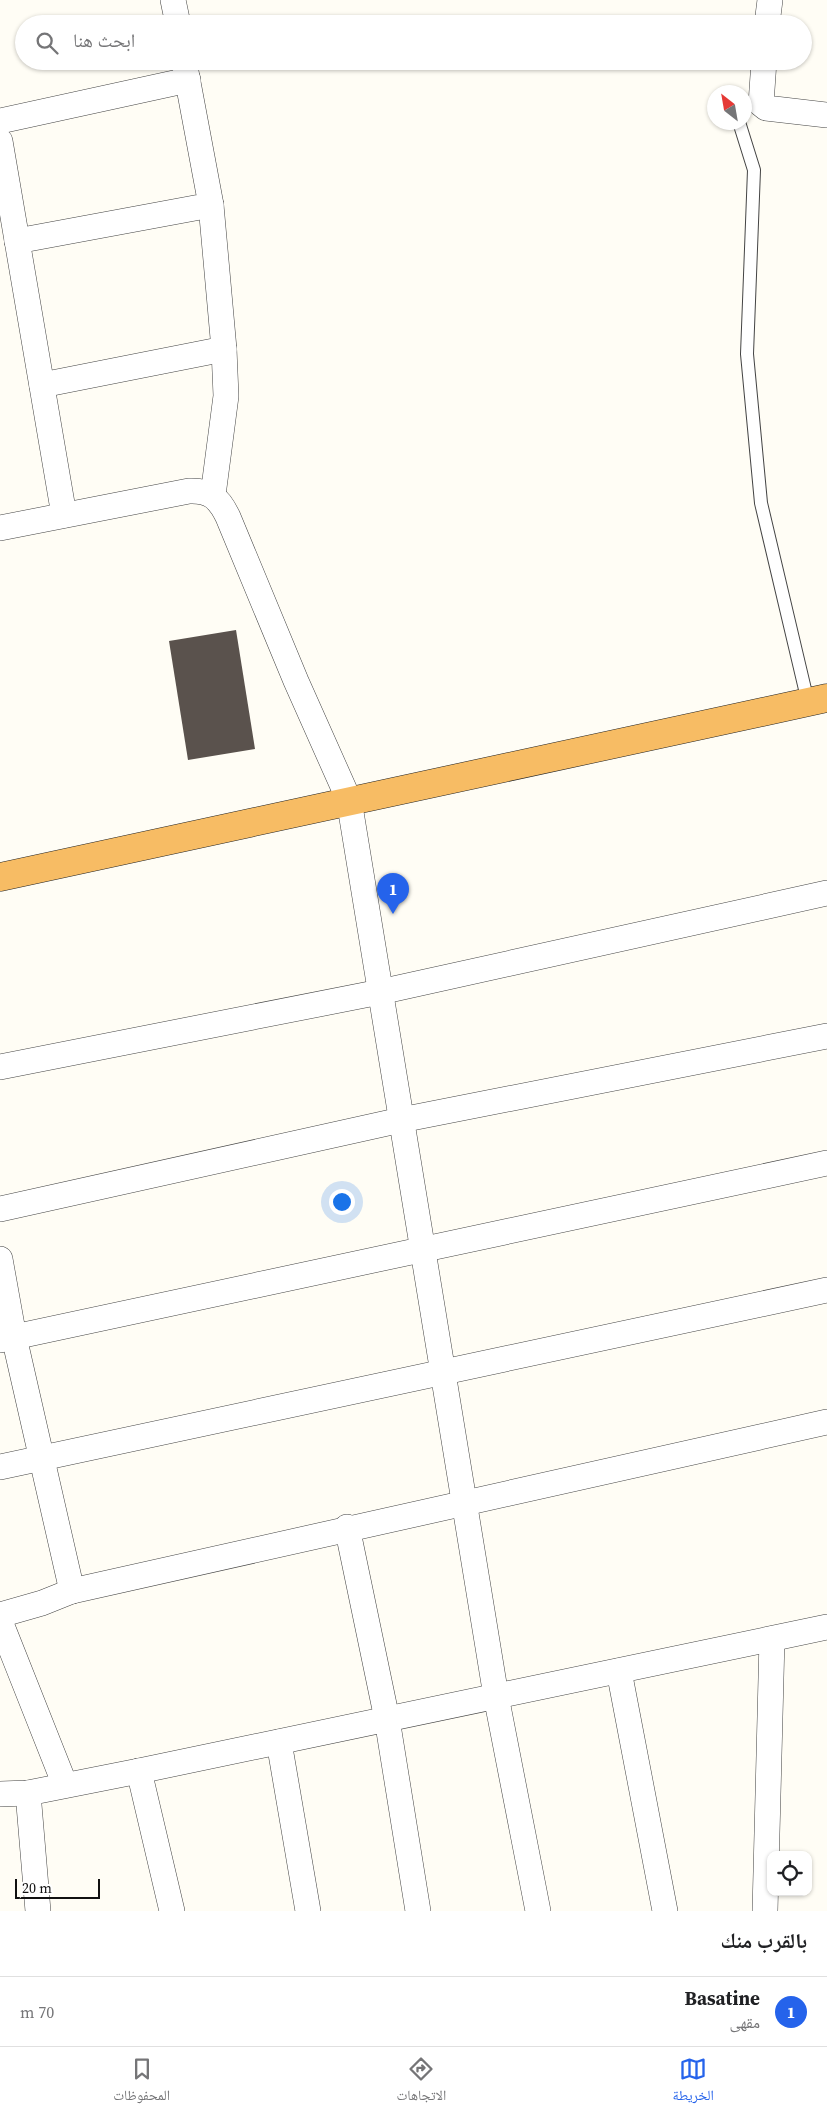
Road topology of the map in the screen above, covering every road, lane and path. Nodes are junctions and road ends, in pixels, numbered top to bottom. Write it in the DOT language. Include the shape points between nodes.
graph roads {
  1 [pos="174,0"];
  2 [pos="770,0"];
  3 [pos="176,15"];
  4 [pos="768,15"];
  5 [pos="762,70"];
  6 [pos="186,71"];
  7 [pos="753,103"];
  8 [pos="827,115"];
  9 [pos="0,121"];
  10 [pos="742,130"];
  11 [pos="0,141"];
  12 [pos="211,205"];
  13 [pos="17,241"];
  14 [pos="224,349"];
  15 [pos="42,385"];
  16 [pos="212,495"];
  17 [pos="64,515"];
  18 [pos="0,528"];
  19 [pos="818,700"];
  20 [pos="349,800"];
  21 [pos="0,877"];
  22 [pos="827,893"];
  23 [pos="380,992"];
  24 [pos="827,1036"];
  25 [pos="0,1067"];
  26 [pos="401,1120"];
  27 [pos="827,1163"];
  28 [pos="0,1209"];
  29 [pos="422,1249"];
  30 [pos="0,1260"];
  31 [pos="827,1290"];
  32 [pos="7,1339"];
  33 [pos="442,1373"];
  34 [pos="827,1422"];
  35 [pos="42,1458"];
  36 [pos="0,1466"];
  37 [pos="464,1504"];
  38 [pos="347,1527"];
  39 [pos="72,1591"];
  40 [pos="0,1615"];
  41 [pos="0,1622"];
  42 [pos="827,1627"];
  43 [pos="772,1638"];
  44 [pos="619,1671"];
  45 [pos="496,1696"];
  46 [pos="387,1719"];
  47 [pos="279,1742"];
  48 [pos="138,1771"];
  49 [pos="65,1785"];
  50 [pos="28,1793"];
  51 [pos="0,1794"];
  52 [pos="38,1911"];
  53 [pos="172,1911"];
  54 [pos="308,1911"];
  55 [pos="418,1911"];
  56 [pos="538,1911"];
  57 [pos="665,1911"];
  58 [pos="765,1911"];
  1 -- 3 [label="street"];
  2 -- 4 [label="street"];
  5 -- 7 [label="street"];
  6 -- 9 [label="street"];
  6 -- 12 [label="street"];
  7 -- 8 [label="street" via="766,108"];
  10 -- 19 [label="lane" via="754,170 747,354 761,503"];
  11 -- 13 [label="street"];
  12 -- 13 [label="street"];
  12 -- 14 [label="street"];
  13 -- 15 [label="street"];
  14 -- 15 [label="street"];
  14 -- 16 [label="street" via="226,396"];
  15 -- 17 [label="street"];
  16 -- 17 [label="street" via="189,491"];
  16 -- 20 [label="street" via="228,517"];
  17 -- 18 [label="street"];
  19 -- 20 [label="highway"];
  20 -- 21 [label="highway"];
  20 -- 23 [label="street"];
  22 -- 23 [label="street"];
  23 -- 25 [label="street"];
  23 -- 26 [label="street"];
  24 -- 26 [label="street"];
  26 -- 28 [label="street"];
  26 -- 29 [label="street"];
  27 -- 29 [label="street"];
  29 -- 32 [label="street"];
  29 -- 33 [label="street"];
  30 -- 32 [label="street"];
  31 -- 33 [label="street"];
  32 -- 35 [label="street"];
  33 -- 35 [label="street"];
  33 -- 37 [label="street"];
  34 -- 37 [label="street"];
  35 -- 36 [label="street"];
  35 -- 39 [label="street"];
  37 -- 38 [label="street"];
  37 -- 45 [label="street"];
  38 -- 39 [label="street"];
  38 -- 46 [label="street"];
  39 -- 40 [label="street"];
  41 -- 49 [label="street"];
  42 -- 43 [label="street"];
  43 -- 44 [label="street"];
  43 -- 58 [label="street"];
  44 -- 45 [label="street"];
  44 -- 57 [label="street"];
  45 -- 46 [label="street"];
  45 -- 56 [label="street"];
  46 -- 47 [label="street"];
  46 -- 55 [label="street"];
  47 -- 48 [label="street"];
  47 -- 54 [label="street"];
  48 -- 49 [label="street"];
  48 -- 53 [label="street"];
  49 -- 50 [label="street"];
  50 -- 51 [label="street"];
  50 -- 52 [label="street"];
}
